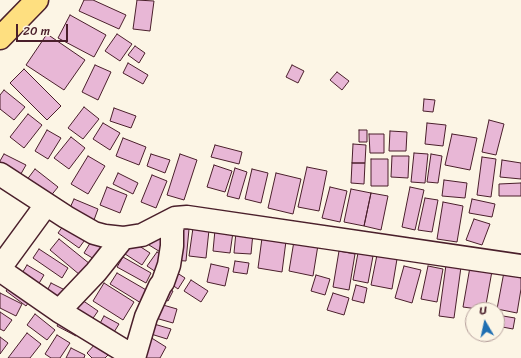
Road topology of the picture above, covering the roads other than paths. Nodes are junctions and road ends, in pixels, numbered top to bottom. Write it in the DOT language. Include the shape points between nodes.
graph roads {
  1 [pos="37,0"];
  2 [pos="0,38"];
  3 [pos="0,174"];
  4 [pos="46,205"];
  5 [pos="175,218"];
  6 [pos="123,238"];
  7 [pos="521,266"];
  8 [pos="0,269"];
  9 [pos="59,311"];
  10 [pos="134,358"];
  1 -- 2 [label="main road"];
  3 -- 4 [label="street"];
  4 -- 6 [label="street" via="94,232"];
  4 -- 8 [label="street"];
  5 -- 6 [label="street" via="142,235"];
  5 -- 7 [label="street" via="210,220"];
  5 -- 10 [label="street" via="169,265 146,317"];
  6 -- 9 [label="street" via="96,272"];
  8 -- 9 [label="street"];
  9 -- 10 [label="street"];
}
